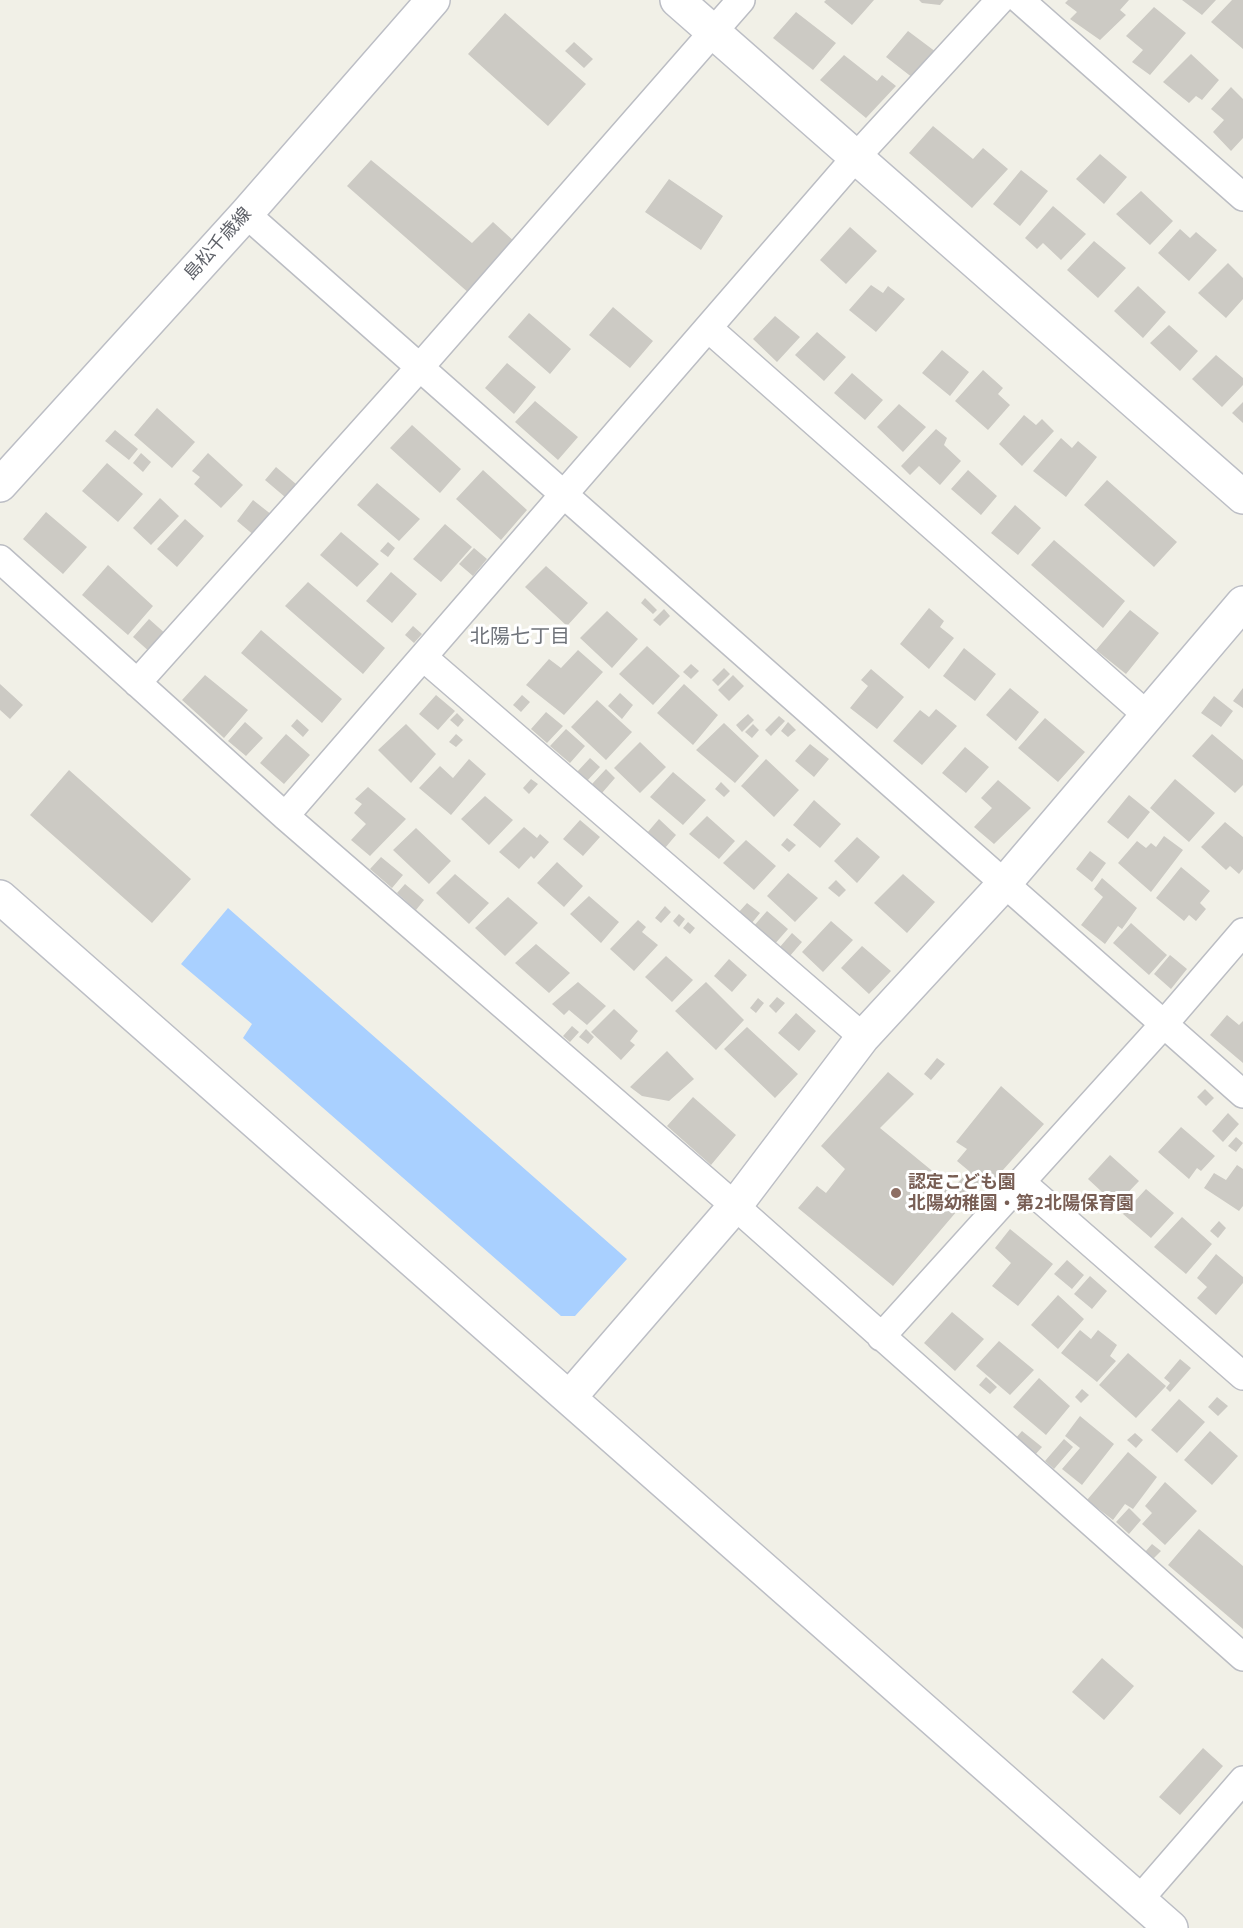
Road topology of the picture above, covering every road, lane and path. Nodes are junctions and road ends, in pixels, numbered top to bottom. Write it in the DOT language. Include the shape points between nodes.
graph roads {
  1 [pos="433,0"];
  2 [pos="677,0"];
  3 [pos="741,0"];
  4 [pos="1000,0"];
  5 [pos="1020,0"];
  6 [pos="712,32"];
  7 [pos="856,158"];
  8 [pos="1243,197"];
  9 [pos="246,214"];
  10 [pos="708,328"];
  11 [pos="420,367"];
  12 [pos="0,485"];
  13 [pos="563,495"];
  14 [pos="1243,497"];
  15 [pos="0,559"];
  16 [pos="1243,603"];
  17 [pos="423,657"];
  18 [pos="137,684"];
  19 [pos="1148,716"];
  20 [pos="285,816"];
  21 [pos="1004,884"];
  22 [pos="0,897"];
  23 [pos="1243,932"];
  24 [pos="1164,1024"];
  25 [pos="862,1037"];
  26 [pos="1243,1094"];
  27 [pos="1021,1182"];
  28 [pos="735,1206"];
  29 [pos="880,1337"];
  30 [pos="1243,1376"];
  31 [pos="569,1398"];
  32 [pos="1243,1657"];
  33 [pos="1243,1780"];
  34 [pos="1139,1900"];
  35 [pos="1172,1928"];
  1 -- 9 [label="street, 島松千歳線"];
  2 -- 6 [label="street"];
  3 -- 6 [label="street"];
  4 -- 7 [label="street"];
  5 -- 8 [label="street"];
  6 -- 7 [label="street"];
  6 -- 11 [label="street"];
  7 -- 10 [label="street"];
  7 -- 14 [label="street"];
  9 -- 11 [label="street"];
  9 -- 12 [label="street, 島松千歳線"];
  10 -- 13 [label="street"];
  10 -- 19 [label="street"];
  11 -- 13 [label="street"];
  11 -- 18 [label="street"];
  13 -- 17 [label="street"];
  13 -- 21 [label="street"];
  15 -- 18 [label="street"];
  16 -- 19 [label="street"];
  17 -- 20 [label="street"];
  17 -- 25 [label="street"];
  18 -- 20 [label="street"];
  19 -- 21 [label="street"];
  20 -- 28 [label="street"];
  21 -- 24 [label="street"];
  21 -- 25 [label="street"];
  22 -- 31 [label="street"];
  23 -- 24 [label="street"];
  24 -- 26 [label="street"];
  24 -- 27 [label="street"];
  25 -- 28 [label="street"];
  27 -- 29 [label="street"];
  27 -- 30 [label="street"];
  28 -- 29 [label="street"];
  28 -- 31 [label="street"];
  29 -- 32 [label="street"];
  31 -- 34 [label="street"];
  33 -- 34 [label="street"];
  34 -- 35 [label="street"];
}
